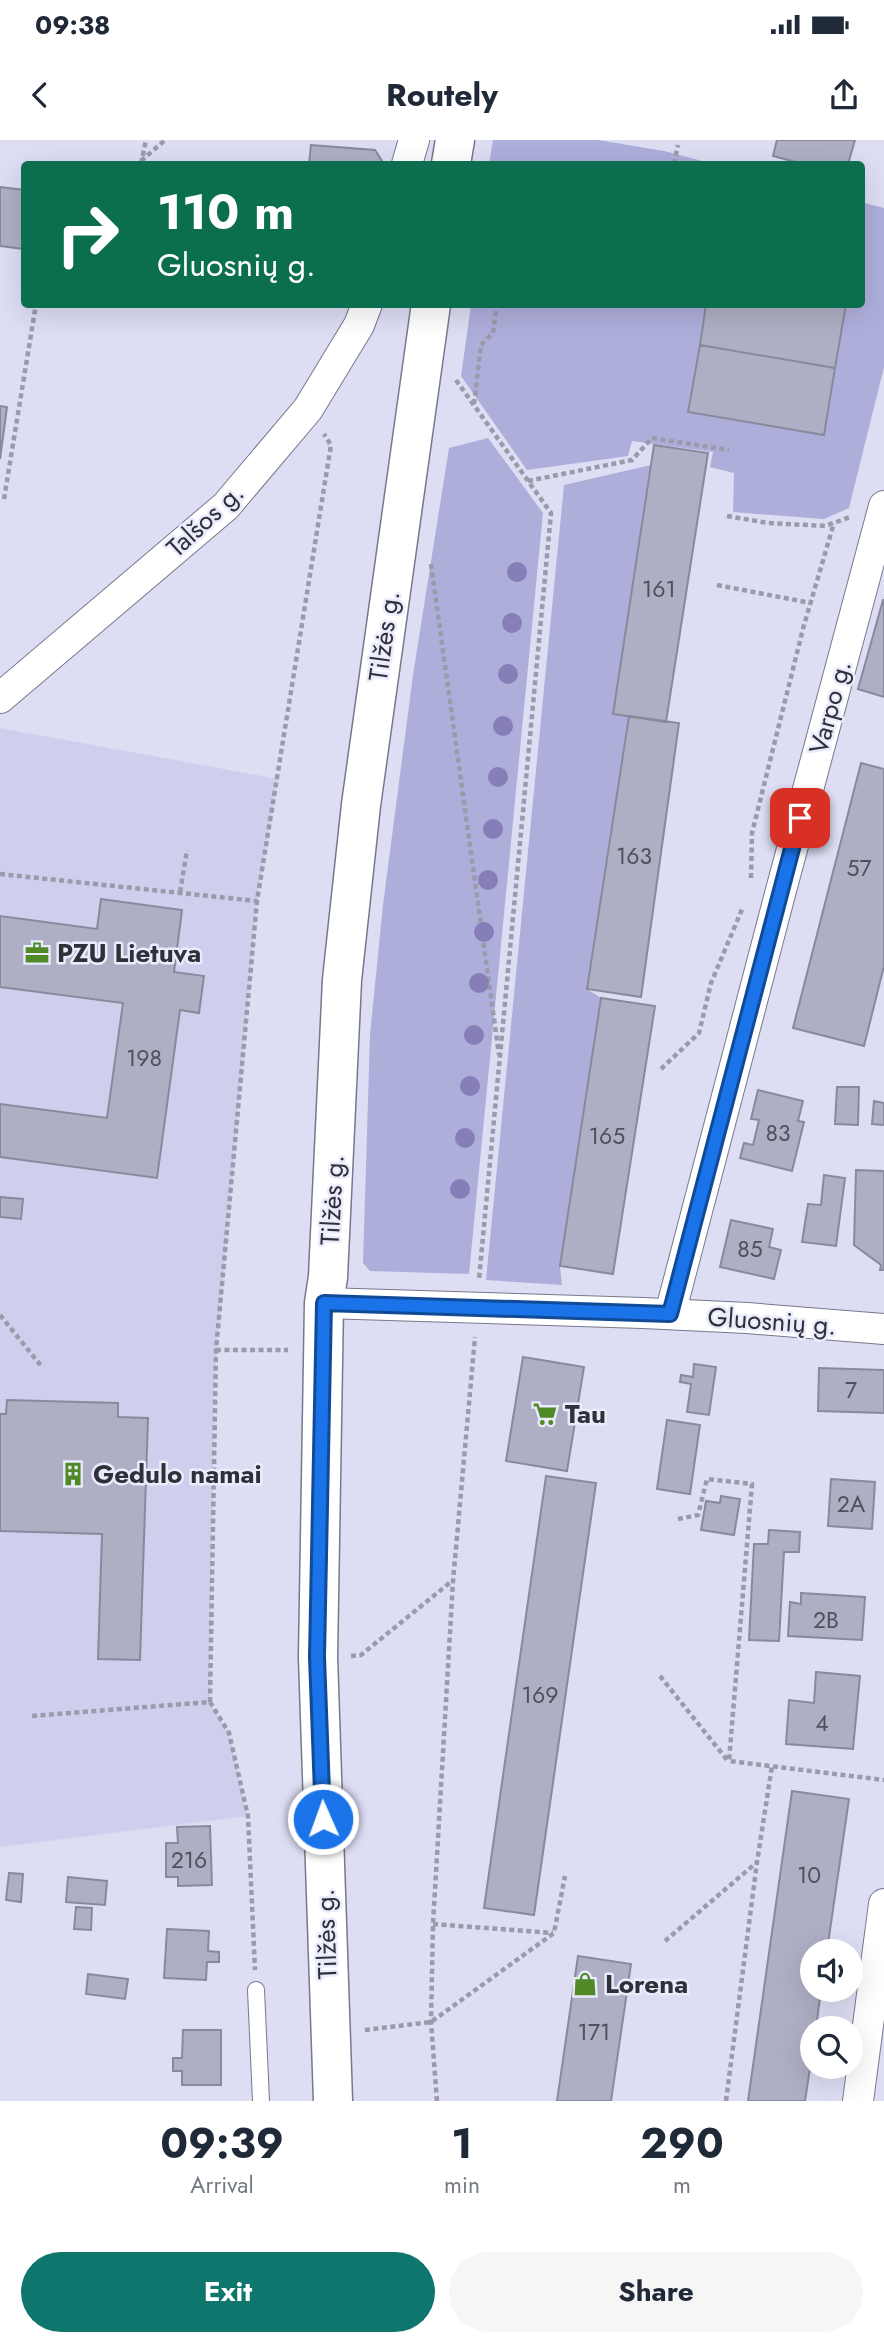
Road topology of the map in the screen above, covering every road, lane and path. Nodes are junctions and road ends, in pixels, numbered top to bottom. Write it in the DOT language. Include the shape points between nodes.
graph roads {
  1 [pos="146,140"];
  2 [pos="165,140"];
  3 [pos="414,140"];
  4 [pos="455,140"];
  5 [pos="678,145"];
  6 [pos="141,161"];
  7 [pos="143,161"];
  8 [pos="408,161"];
  9 [pos="452,161"];
  10 [pos="675,161"];
  11 [pos="35,308"];
  12 [pos="365,308"];
  13 [pos="431,308"];
  14 [pos="496,308"];
  15 [pos="454,376"];
  16 [pos="474,405"];
  17 [pos="309,409"];
  18 [pos="729,450"];
  19 [pos="528,481"];
  20 [pos="4,499"];
  21 [pos="872,510"];
  22 [pos="726,516"];
  23 [pos="835,523"];
  24 [pos="430,556"];
  25 [pos="717,585"];
  26 [pos="811,603"];
  27 [pos="0,698"];
  28 [pos="187,850"];
  29 [pos="0,874"];
  30 [pos="751,887"];
  31 [pos="180,892"];
  32 [pos="746,899"];
  33 [pos="257,901"];
  34 [pos="500,1062"];
  35 [pos="661,1069"];
  36 [pos="324,1303"];
  37 [pos="477,1309"];
  38 [pos="657,1314"];
  39 [pos="0,1315"];
  40 [pos="884,1329"];
  41 [pos="324,1349"];
  42 [pos="216,1350"];
  43 [pos="42,1367"];
  44 [pos="678,1519"];
  45 [pos="453,1581"];
  46 [pos="361,1655"];
  47 [pos="660,1676"];
  48 [pos="210,1702"];
  49 [pos="32,1716"];
  50 [pos="729,1761"];
  51 [pos="772,1766"];
  52 [pos="884,1780"];
  53 [pos="757,1862"];
  54 [pos="565,1876"];
  55 [pos="884,1904"];
  56 [pos="433,1924"];
  57 [pos="554,1933"];
  58 [pos="665,1941"];
  59 [pos="256,1990"];
  60 [pos="431,2022"];
  61 [pos="367,2030"];
  62 [pos="261,2101"];
  63 [pos="333,2101"];
  64 [pos="437,2101"];
  65 [pos="726,2101"];
  66 [pos="858,2101"];
  1 -- 6 [label="path"];
  2 -- 7 [label="path"];
  3 -- 8 [label="street"];
  4 -- 9 [label="highway"];
  5 -- 10 [label="path"];
  11 -- 20 [label="path"];
  12 -- 17 [label="street, Talšos g."];
  13 -- 36 [label="highway, Tilžės g." via="361,805 342,980"];
  14 -- 16 [label="path" via="493,333 481,345"];
  15 -- 16 [label="path"];
  16 -- 19 [label="path"];
  17 -- 27 [label="street, Talšos g." via="226,506"];
  17 -- 33 [label="path" via="331,445"];
  18 -- 19 [label="path" via="652,438 632,460"];
  19 -- 34 [label="path" via="551,513"];
  21 -- 23 [label="path"];
  21 -- 38 [label="street, Varpo g." via="779,894"];
  22 -- 23 [label="path" via="768,523"];
  23 -- 26 [label="path"];
  24 -- 34 [label="path"];
  25 -- 26 [label="path"];
  26 -- 30 [label="path" via="752,833"];
  28 -- 31 [label="path"];
  29 -- 31 [label="path"];
  31 -- 33 [label="path"];
  32 -- 35 [label="path" via="712,983 699,1033"];
  33 -- 42 [label="path"];
  34 -- 37 [label="path"];
  36 -- 37 [label="street, Gluosnių g."];
  36 -- 41 [label="highway, Tilžės g."];
  37 -- 38 [label="street, Gluosnių g."];
  37 -- 45 [label="path"];
  38 -- 40 [label="street, Gluosnių g."];
  39 -- 43 [label="path"];
  41 -- 42 [label="path"];
  41 -- 63 [label="highway, Tilžės g." via="317,1657"];
  42 -- 48 [label="path"];
  44 -- 50 [label="path" via="698,1515 708,1479 751,1484"];
  45 -- 46 [label="path"];
  45 -- 56 [label="path"];
  47 -- 50 [label="path"];
  48 -- 49 [label="path"];
  48 -- 59 [label="path" via="229,1732 248,1816"];
  50 -- 51 [label="path"];
  51 -- 52 [label="path"];
  51 -- 53 [label="path"];
  53 -- 58 [label="path"];
  53 -- 65 [label="path"];
  54 -- 57 [label="path"];
  55 -- 66 [label="street"];
  56 -- 57 [label="path"];
  56 -- 60 [label="path"];
  57 -- 60 [label="path"];
  59 -- 62 [label="lane"];
  60 -- 61 [label="path"];
  60 -- 64 [label="path"];
}
